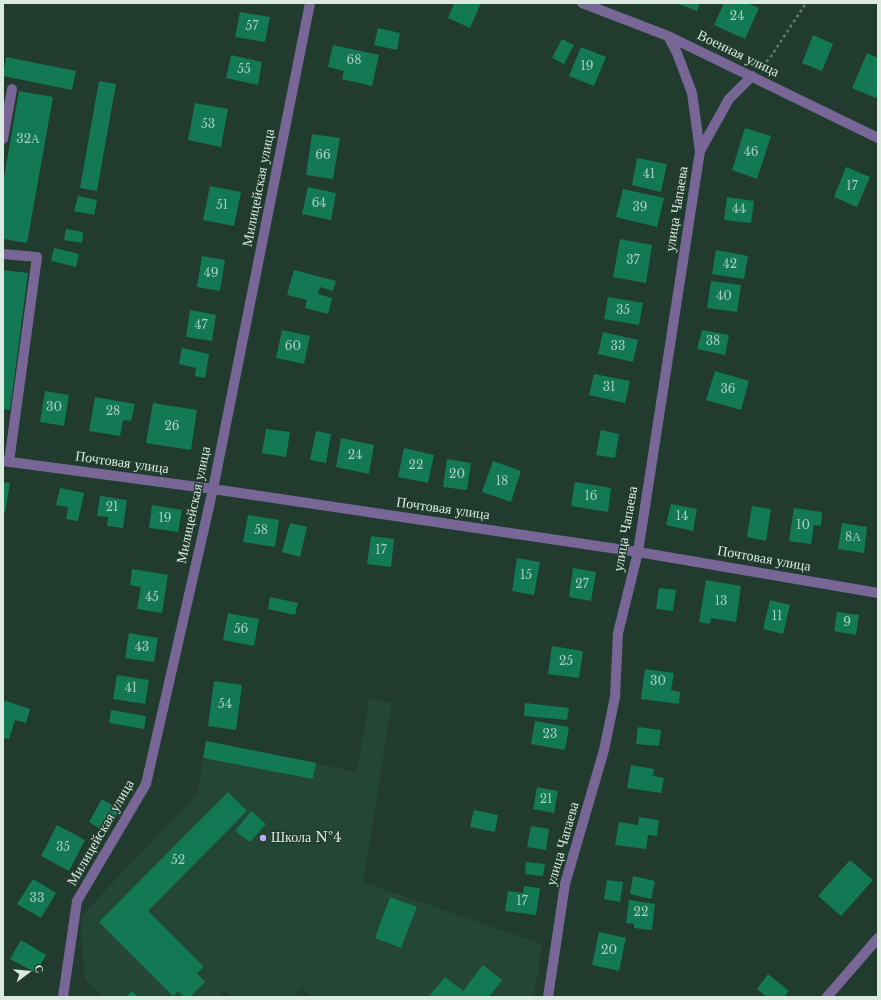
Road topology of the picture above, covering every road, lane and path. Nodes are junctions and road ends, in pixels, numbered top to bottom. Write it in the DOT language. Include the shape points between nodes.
graph roads {
  1 [pos="310,3"];
  2 [pos="582,3"];
  3 [pos="806,3"];
  4 [pos="668,36"];
  5 [pos="752,76"];
  6 [pos="12,89"];
  7 [pos="878,138"];
  8 [pos="3,139"];
  9 [pos="700,151"];
  10 [pos="3,254"];
  11 [pos="6,462"];
  12 [pos="213,489"];
  13 [pos="638,552"];
  14 [pos="878,593"];
  15 [pos="878,938"];
  16 [pos="63,997"];
  17 [pos="548,997"];
  18 [pos="827,997"];
  1 -- 12 [label="street, Милицейская улица"];
  2 -- 4 [label="street, Военная улица"];
  3 -- 5 [label="path" via="770,58"];
  4 -- 5 [label="street, Военная улица"];
  4 -- 9 [label="street" via="692,93"];
  5 -- 7 [label="street, Военная улица"];
  5 -- 9 [label="street, улица Чапаева" via="729,99"];
  6 -- 8 [label="street"];
  9 -- 13 [label="street, улица Чапаева"];
  10 -- 11 [label="street" via="37,257"];
  11 -- 12 [label="street, Почтовая улица"];
  12 -- 13 [label="street, Почтовая улица"];
  12 -- 16 [label="street, Милицейская улица" via="146,784 77,901"];
  13 -- 14 [label="street, Почтовая улица"];
  13 -- 17 [label="street, улица Чапаева" via="618,633 615,697 604,750 565,884"];
  15 -- 18 [label="street"];
}
